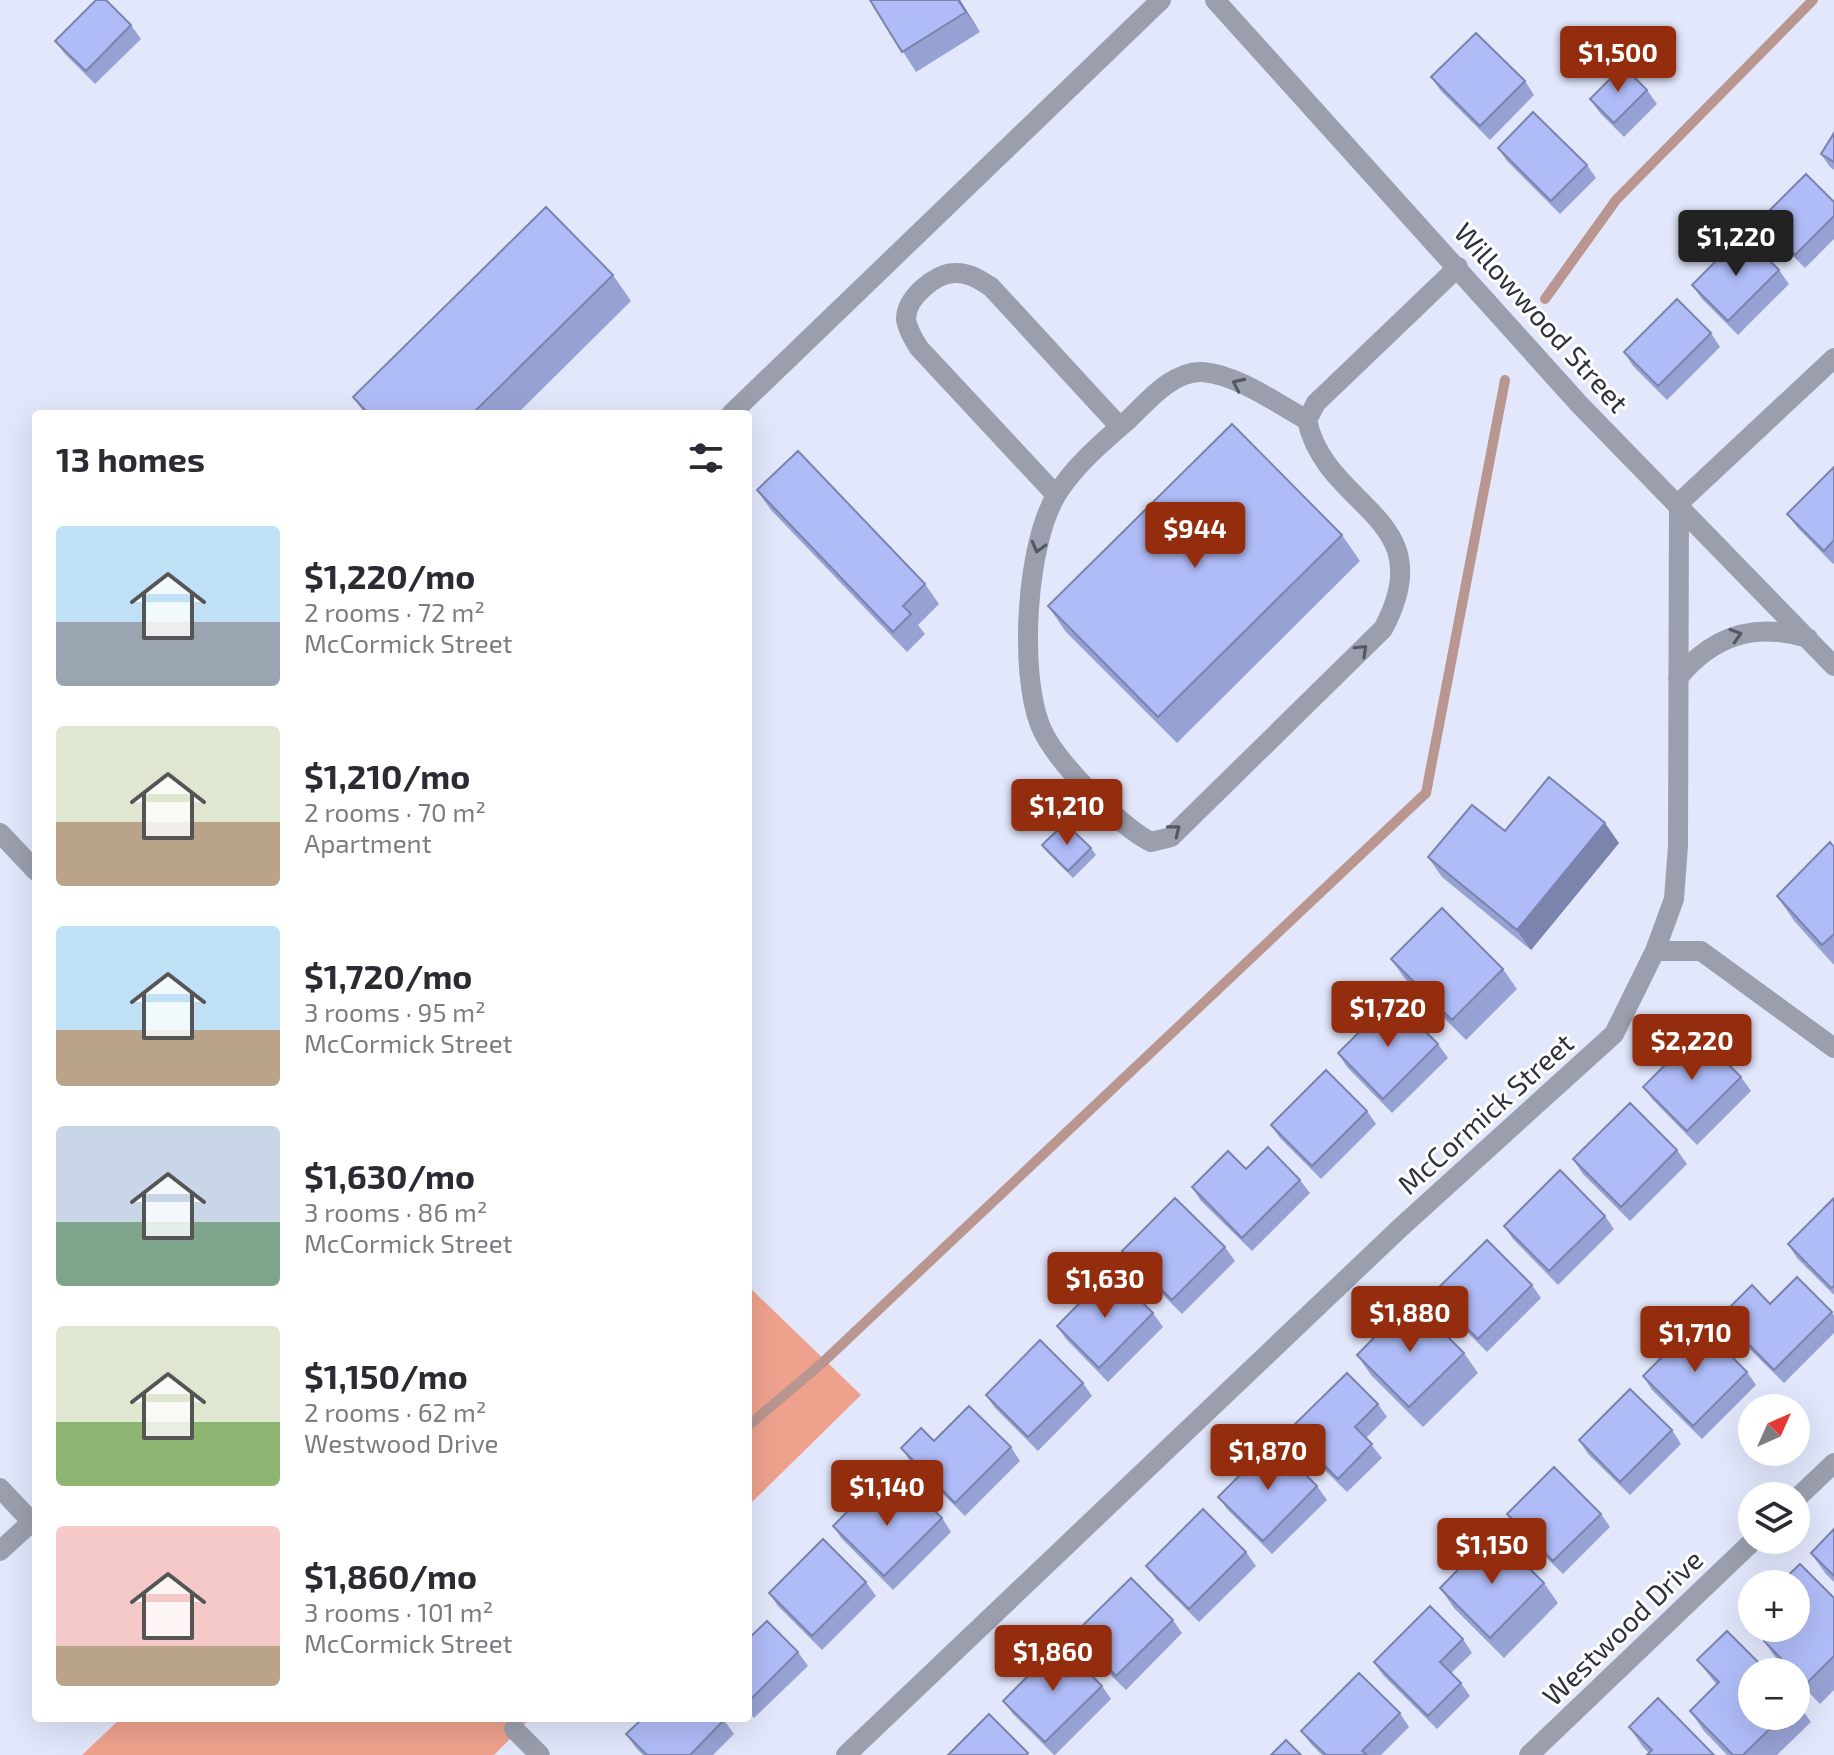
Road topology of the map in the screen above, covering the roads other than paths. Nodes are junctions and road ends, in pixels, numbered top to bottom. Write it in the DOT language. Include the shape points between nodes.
graph roads {
  1 [pos="1161,0"];
  2 [pos="1215,0"];
  3 [pos="1458,267"];
  4 [pos="1834,358"];
  5 [pos="735,410"];
  6 [pos="1307,420"];
  7 [pos="1120,427"];
  8 [pos="1056,495"];
  9 [pos="1679,503"];
  10 [pos="1808,638"];
  11 [pos="1834,666"];
  12 [pos="1678,678"];
  13 [pos="0,833"];
  14 [pos="32,867"];
  15 [pos="1655,951"];
  16 [pos="1834,1048"];
  17 [pos="1834,1463"];
  18 [pos="1810,1486"];
  19 [pos="0,1488"];
  20 [pos="32,1518"];
  21 [pos="32,1522"];
  22 [pos="0,1551"];
  23 [pos="1739,1554"];
  24 [pos="514,1729"];
  25 [pos="540,1755"];
  26 [pos="846,1755"];
  27 [pos="1529,1755"];
  1 -- 5 [label="street"];
  2 -- 3 [label="street, Willowwood Street"];
  3 -- 6 [label="street" via="1316,403"];
  3 -- 9 [label="street, Willowwood Street" via="1579,404"];
  4 -- 9 [label="street"];
  6 -- 7 [label="street, one-way" via="1226,378 1200,371 1165,385"];
  8 -- 6 [label="street, one-way" via="1039,541 1027,613 1039,723 1051,748 1130,832 1151,842 1171,837 1383,629 1398,601 1397,547 1387,528 1324,463"];
  7 -- 8 [label="street"];
  7 -- 8 [label="street" via="991,287 975,277 954,272 932,281 911,303 906,318 919,348"];
  9 -- 10 [label="street, Willowwood Street"];
  9 -- 12 [label="street, McCormick Street"];
  10 -- 11 [label="street, Willowwood Street"];
  12 -- 10 [label="street, one-way" via="1705,650 1740,633 1763,629"];
  12 -- 15 [label="street, McCormick Street" via="1674,899"];
  13 -- 14 [label="street"];
  15 -- 16 [label="street" via="1701,951"];
  15 -- 26 [label="street, McCormick Street" via="1614,1034 1400,1228"];
  17 -- 18 [label="street"];
  19 -- 20 [label="street"];
  21 -- 22 [label="street"];
  23 -- 27 [label="street, Westwood Drive"];
  24 -- 25 [label="street"];
}
